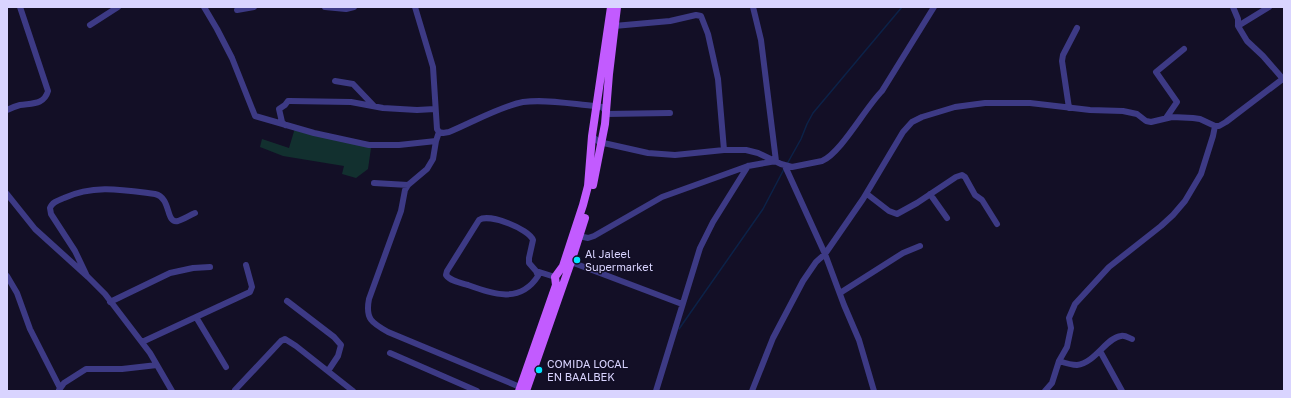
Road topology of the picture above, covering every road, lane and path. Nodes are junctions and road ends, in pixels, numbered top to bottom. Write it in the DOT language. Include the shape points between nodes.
graph roads {
  1 [pos="20,7"];
  2 [pos="118,7"];
  3 [pos="204,7"];
  4 [pos="254,7"];
  5 [pos="325,7"];
  6 [pos="354,7"];
  7 [pos="415,7"];
  8 [pos="611,7"];
  9 [pos="617,7"];
  10 [pos="753,7"];
  11 [pos="934,7"];
  12 [pos="1233,7"];
  13 [pos="1269,7"];
  14 [pos="236,10"];
  15 [pos="90,25"];
  16 [pos="614,26"];
  17 [pos="1238,26"];
  18 [pos="1077,28"];
  19 [pos="1184,49"];
  20 [pos="1283,79"];
  21 [pos="335,81"];
  22 [pos="374,106"];
  23 [pos="596,106"];
  24 [pos="1069,108"];
  25 [pos="7,110"];
  26 [pos="435,110"];
  27 [pos="606,113"];
  28 [pos="670,113"];
  29 [pos="1166,118"];
  30 [pos="286,126"];
  31 [pos="1215,126"];
  32 [pos="439,132"];
  33 [pos="592,136"];
  34 [pos="436,141"];
  35 [pos="602,143"];
  36 [pos="724,150"];
  37 [pos="776,161"];
  38 [pos="748,166"];
  39 [pos="785,166"];
  40 [pos="374,183"];
  41 [pos="408,185"];
  42 [pos="7,194"];
  43 [pos="867,194"];
  44 [pos="930,194"];
  45 [pos="196,213"];
  46 [pos="947,218"];
  47 [pos="997,224"];
  48 [pos="579,236"];
  49 [pos="920,246"];
  50 [pos="825,254"];
  51 [pos="571,262"];
  52 [pos="246,265"];
  53 [pos="210,267"];
  54 [pos="536,271"];
  55 [pos="7,276"];
  56 [pos="88,277"];
  57 [pos="555,277"];
  58 [pos="840,293"];
  59 [pos="286,301"];
  60 [pos="110,302"];
  61 [pos="682,304"];
  62 [pos="196,317"];
  63 [pos="1132,339"];
  64 [pos="142,342"];
  65 [pos="1100,351"];
  66 [pos="390,353"];
  67 [pos="1059,361"];
  68 [pos="157,365"];
  69 [pos="226,367"];
  70 [pos="328,371"];
  71 [pos="59,390"];
  72 [pos="235,390"];
  73 [pos="522,390"];
  74 [pos="172,391"];
  75 [pos="354,391"];
  76 [pos="477,391"];
  77 [pos="656,391"];
  78 [pos="752,391"];
  79 [pos="874,391"];
  80 [pos="1045,391"];
  81 [pos="1122,391"];
  1 -- 25 [label="street" via="48,91 40,102"];
  2 -- 15 [label="street"];
  3 -- 30 [label="street" via="232,58 254,115"];
  4 -- 14 [label="street"];
  5 -- 6 [label="street"];
  7 -- 26 [label="street" via="433,67"];
  8 -- 23 [label="main road"];
  9 -- 16 [label="main road"];
  10 -- 37 [label="street" via="761,40"];
  11 -- 39 [label="street" via="882,91 832,154 826,160 792,167"];
  12 -- 17 [label="street"];
  13 -- 17 [label="street"];
  16 -- 27 [label="main road"];
  16 -- 36 [label="street" via="701,16 708,34 718,79"];
  17 -- 20 [label="street" via="1247,41 1264,56"];
  18 -- 24 [label="street" via="1062,61"];
  19 -- 29 [label="street" via="1156,72 1177,102"];
  20 -- 31 [label="street" via="1226,122"];
  21 -- 22 [label="street" via="353,84"];
  22 -- 26 [label="street"];
  22 -- 30 [label="street" via="351,102 288,101 279,109 282,122"];
  23 -- 27 [label="street" via="602,107"];
  23 -- 32 [label="street" via="523,102 449,132"];
  23 -- 33 [label="main road"];
  24 -- 29 [label="street" via="1130,112 1151,122"];
  24 -- 43 [label="street" via="1030,103 984,103 955,107 922,117 908,126"];
  26 -- 32 [label="street" via="436,127"];
  27 -- 28 [label="street"];
  27 -- 35 [label="main road"];
  29 -- 31 [label="street" via="1200,119"];
  30 -- 34 [label="street" via="369,145"];
  31 -- 67 [label="street" via="1201,174 1173,215 1110,267 1075,304 1069,318 1071,328 1067,347"];
  32 -- 34 [label="street"];
  33 -- 35 [label="street"];
  33 -- 57 [label="main road" via="587,192 563,266"];
  34 -- 41 [label="street" via="435,155 430,164"];
  35 -- 36 [label="street" via="664,154"];
  35 -- 48 [label="main road"];
  36 -- 37 [label="street" via="751,151"];
  37 -- 38 [label="street"];
  37 -- 39 [label="street"];
  38 -- 48 [label="street" via="662,197 594,236"];
  38 -- 61 [label="street" via="705,235"];
  39 -- 50 [label="street"];
  40 -- 41 [label="street"];
  41 -- 73 [label="street" via="369,299 369,318 375,325 388,332"];
  42 -- 56 [label="street" via="35,229"];
  43 -- 44 [label="street" via="897,214"];
  43 -- 50 [label="street"];
  44 -- 46 [label="street"];
  44 -- 47 [label="street" via="962,175"];
  45 -- 56 [label="street" via="174,221 161,196 110,189 84,190 53,203 50,208 51,214"];
  48 -- 51 [label="main road"];
  49 -- 58 [label="street" via="903,253"];
  50 -- 58 [label="street"];
  50 -- 78 [label="street" via="803,281 785,314"];
  51 -- 61 [label="street"];
  51 -- 73 [label="main road"];
  52 -- 62 [label="street" via="252,287 250,292"];
  53 -- 60 [label="street" via="170,273"];
  54 -- 54 [label="street" via="538,276 528,288 503,295 490,293 446,274 479,220 484,218 501,221 531,235 534,240 529,263"];
  54 -- 57 [label="street"];
  55 -- 71 [label="street" via="17,293 30,329"];
  56 -- 60 [label="street"];
  57 -- 73 [label="main road" via="556,285"];
  58 -- 79 [label="street" via="859,340"];
  59 -- 70 [label="street" via="341,345 338,356"];
  60 -- 64 [label="street"];
  61 -- 77 [label="street"];
  62 -- 64 [label="street"];
  62 -- 69 [label="street"];
  63 -- 65 [label="street" via="1118,336"];
  64 -- 68 [label="street"];
  65 -- 67 [label="street" via="1079,365"];
  65 -- 81 [label="street"];
  66 -- 76 [label="street"];
  67 -- 80 [label="street" via="1052,383"];
  68 -- 71 [label="street" via="122,369 86,369 71,378"];
  68 -- 74 [label="street"];
  70 -- 72 [label="street" via="288,341 283,340"];
  70 -- 75 [label="street"];
}
